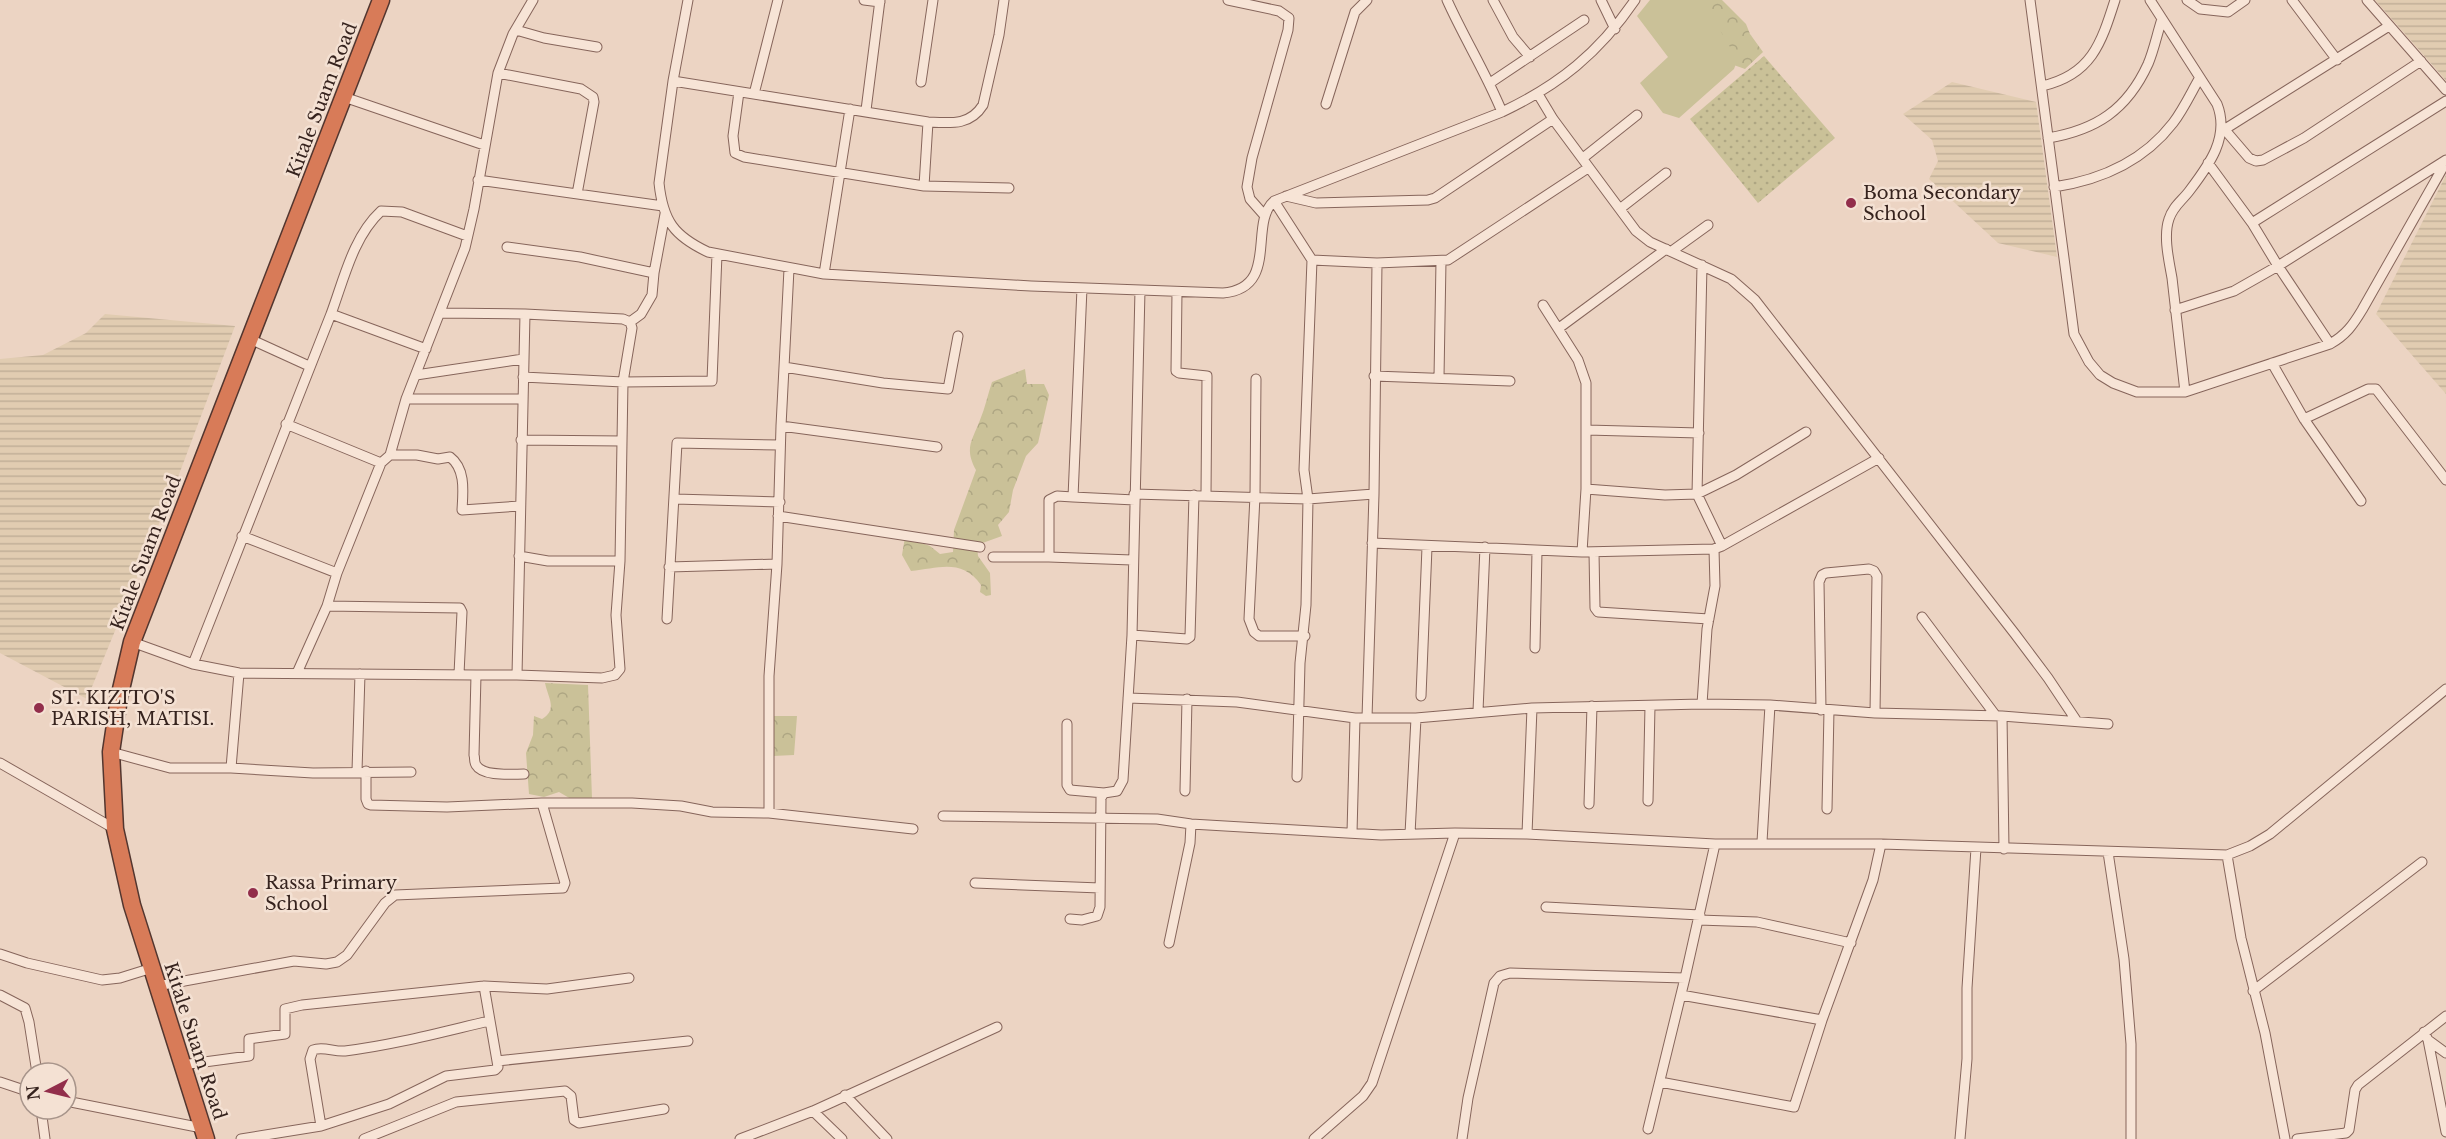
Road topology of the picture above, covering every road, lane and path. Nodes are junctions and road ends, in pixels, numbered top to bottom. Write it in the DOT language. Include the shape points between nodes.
graph roads {
  1 [pos="381,0"];
  2 [pos="533,0"];
  3 [pos="688,0"];
  4 [pos="778,0"];
  5 [pos="864,0"];
  6 [pos="933,0"];
  7 [pos="1004,0"];
  8 [pos="1228,0"];
  9 [pos="1367,0"];
  10 [pos="1447,0"];
  11 [pos="1493,0"];
  12 [pos="1601,0"];
  13 [pos="1635,0"];
  14 [pos="2030,0"];
  15 [pos="2115,0"];
  16 [pos="2164,0"];
  17 [pos="2187,0"];
  18 [pos="2246,0"];
  19 [pos="2292,0"];
  20 [pos="2367,0"];
  21 [pos="880,1"];
  22 [pos="2152,4"];
  23 [pos="2162,19"];
  24 [pos="1584,20"];
  25 [pos="2389,26"];
  26 [pos="1616,29"];
  27 [pos="516,30"];
  28 [pos="597,47"];
  29 [pos="1530,57"];
  30 [pos="2337,60"];
  31 [pos="2421,62"];
  32 [pos="498,73"];
  33 [pos="2199,79"];
  34 [pos="673,81"];
  35 [pos="921,82"];
  36 [pos="1490,83"];
  37 [pos="2042,86"];
  38 [pos="2446,90"];
  39 [pos="739,92"];
  40 [pos="754,94"];
  41 [pos="1538,94"];
  42 [pos="344,97"];
  43 [pos="2446,101"];
  44 [pos="1326,104"];
  45 [pos="850,109"];
  46 [pos="866,110"];
  47 [pos="1502,112"];
  48 [pos="1637,116"];
  49 [pos="1553,119"];
  50 [pos="928,122"];
  51 [pos="2224,130"];
  52 [pos="2048,138"];
  53 [pos="484,145"];
  54 [pos="1583,158"];
  55 [pos="2446,161"];
  56 [pos="2208,163"];
  57 [pos="1588,168"];
  58 [pos="840,172"];
  59 [pos="1666,173"];
  60 [pos="478,180"];
  61 [pos="924,186"];
  62 [pos="2054,187"];
  63 [pos="1009,188"];
  64 [pos="577,194"];
  65 [pos="1286,196"];
  66 [pos="1274,201"];
  67 [pos="1621,208"];
  68 [pos="664,209"];
  69 [pos="1265,216"];
  70 [pos="2252,223"];
  71 [pos="1708,225"];
  72 [pos="467,236"];
  73 [pos="507,247"];
  74 [pos="1669,250"];
  75 [pos="717,254"];
  76 [pos="1312,260"];
  77 [pos="1441,261"];
  78 [pos="1377,263"];
  79 [pos="1702,265"];
  80 [pos="2278,266"];
  81 [pos="789,268"];
  82 [pos="654,273"];
  83 [pos="824,274"];
  84 [pos="1082,288"];
  85 [pos="1140,290"];
  86 [pos="1178,292"];
  87 [pos="1543,305"];
  88 [pos="2175,310"];
  89 [pos="440,313"];
  90 [pos="331,314"];
  91 [pos="525,314"];
  92 [pos="630,322"];
  93 [pos="1558,328"];
  94 [pos="958,336"];
  95 [pos="250,339"];
  96 [pos="2330,344"];
  97 [pos="426,349"];
  98 [pos="523,359"];
  99 [pos="2271,363"];
  100 [pos="309,366"];
  101 [pos="784,367"];
  102 [pos="416,375"];
  103 [pos="1374,376"];
  104 [pos="523,377"];
  105 [pos="1439,377"];
  106 [pos="1256,380"];
  107 [pos="1510,381"];
  108 [pos="623,382"];
  109 [pos="2185,392"];
  110 [pos="406,399"];
  111 [pos="522,399"];
  112 [pos="2304,419"];
  113 [pos="286,424"];
  114 [pos="781,426"];
  115 [pos="1587,430"];
  116 [pos="1806,432"];
  117 [pos="1699,433"];
  118 [pos="521,440"];
  119 [pos="622,441"];
  120 [pos="780,445"];
  121 [pos="937,447"];
  122 [pos="390,455"];
  123 [pos="1880,458"];
  124 [pos="381,463"];
  125 [pos="2446,480"];
  126 [pos="1586,489"];
  127 [pos="1206,494"];
  128 [pos="1374,494"];
  129 [pos="1697,494"];
  130 [pos="1194,495"];
  131 [pos="1255,496"];
  132 [pos="1073,497"];
  133 [pos="1134,497"];
  134 [pos="675,499"];
  135 [pos="1308,499"];
  136 [pos="2361,501"];
  137 [pos="780,502"];
  138 [pos="520,506"];
  139 [pos="778,516"];
  140 [pos="242,536"];
  141 [pos="1372,543"];
  142 [pos="980,547"];
  143 [pos="1427,547"];
  144 [pos="1485,547"];
  145 [pos="1718,548"];
  146 [pos="1537,551"];
  147 [pos="1582,552"];
  148 [pos="1594,552"];
  149 [pos="519,556"];
  150 [pos="1049,556"];
  151 [pos="993,557"];
  152 [pos="1132,560"];
  153 [pos="620,561"];
  154 [pos="777,564"];
  155 [pos="669,567"];
  156 [pos="337,573"];
  157 [pos="327,606"];
  158 [pos="1922,617"];
  159 [pos="667,619"];
  160 [pos="1709,619"];
  161 [pos="1132,635"];
  162 [pos="1305,636"];
  163 [pos="132,642"];
  164 [pos="1535,648"];
  165 [pos="193,664"];
  166 [pos="239,673"];
  167 [pos="297,673"];
  168 [pos="360,674"];
  169 [pos="459,674"];
  170 [pos="476,675"];
  171 [pos="517,675"];
  172 [pos="2446,689"];
  173 [pos="1421,696"];
  174 [pos="1128,698"];
  175 [pos="1186,699"];
  176 [pos="1702,704"];
  177 [pos="1770,705"];
  178 [pos="1592,706"];
  179 [pos="1650,706"];
  180 [pos="1532,708"];
  181 [pos="1825,710"];
  182 [pos="1478,711"];
  183 [pos="1299,712"];
  184 [pos="1875,713"];
  185 [pos="1999,716"];
  186 [pos="1355,718"];
  187 [pos="1367,718"];
  188 [pos="1416,718"];
  189 [pos="2076,720"];
  190 [pos="1067,724"];
  191 [pos="2108,724"];
  192 [pos="111,752"];
  193 [pos="0,763"];
  194 [pos="231,768"];
  195 [pos="362,771"];
  196 [pos="411,772"];
  197 [pos="524,774"];
  198 [pos="1297,777"];
  199 [pos="1185,791"];
  200 [pos="1104,793"];
  201 [pos="1648,801"];
  202 [pos="542,803"];
  203 [pos="1589,804"];
  204 [pos="1827,809"];
  205 [pos="769,813"];
  206 [pos="943,816"];
  207 [pos="1102,819"];
  208 [pos="1191,824"];
  209 [pos="115,829"];
  210 [pos="913,829"];
  211 [pos="1352,833"];
  212 [pos="1455,833"];
  213 [pos="1410,834"];
  214 [pos="1527,834"];
  215 [pos="1761,842"];
  216 [pos="1715,844"];
  217 [pos="1881,844"];
  218 [pos="1976,848"];
  219 [pos="2004,849"];
  220 [pos="2108,852"];
  221 [pos="2227,855"];
  222 [pos="2422,862"];
  223 [pos="975,883"];
  224 [pos="1100,888"];
  225 [pos="1546,907"];
  226 [pos="1699,918"];
  227 [pos="1070,919"];
  228 [pos="1169,943"];
  229 [pos="1851,943"];
  230 [pos="0,954"];
  231 [pos="152,968"];
  232 [pos="628,978"];
  233 [pos="1685,978"];
  234 [pos="157,986"];
  235 [pos="484,986"];
  236 [pos="2253,991"];
  237 [pos="0,995"];
  238 [pos="1681,995"];
  239 [pos="2446,1016"];
  240 [pos="1822,1020"];
  241 [pos="489,1021"];
  242 [pos="997,1027"];
  243 [pos="2426,1036"];
  244 [pos="688,1041"];
  245 [pos="2446,1053"];
  246 [pos="35,1061"];
  247 [pos="497,1061"];
  248 [pos="182,1065"];
  249 [pos="0,1082"];
  250 [pos="1660,1082"];
  251 [pos="18,1088"];
  252 [pos="845,1095"];
  253 [pos="78,1104"];
  254 [pos="664,1109"];
  255 [pos="813,1111"];
  256 [pos="43,1121"];
  257 [pos="321,1126"];
  258 [pos="1648,1129"];
  259 [pos="2446,1132"];
  260 [pos="204,1133"];
  261 [pos="45,1139"];
  262 [pos="241,1139"];
  263 [pos="364,1139"];
  264 [pos="740,1139"];
  265 [pos="842,1139"];
  266 [pos="886,1139"];
  267 [pos="1314,1139"];
  268 [pos="1462,1139"];
  269 [pos="1960,1139"];
  270 [pos="2131,1139"];
  271 [pos="2285,1139"];
  272 [pos="2297,1139"];
  1 -- 42 [label="highway, Kitale Suam Road"];
  2 -- 27 [label="street"];
  3 -- 34 [label="street"];
  4 -- 40 [label="street"];
  5 -- 21 [label="street"];
  6 -- 35 [label="street"];
  7 -- 50 [label="street" via="983,105 966,121"];
  8 -- 69 [label="street" via="1279,11 1289,18 1247,187 1250,199"];
  9 -- 44 [label="street" via="1355,12"];
  10 -- 36 [label="street"];
  11 -- 29 [label="street" via="1513,37"];
  12 -- 26 [label="street"];
  13 -- 26 [label="street"];
  14 -- 37 [label="street"];
  15 -- 37 [label="street" via="2096,50 2080,70 2063,81"];
  16 -- 22 [label="street"];
  17 -- 18 [label="street" via="2200,9 2228,12"];
  19 -- 30 [label="street"];
  20 -- 25 [label="street"];
  21 -- 46 [label="street"];
  22 -- 23 [label="street"];
  23 -- 33 [label="street"];
  23 -- 52 [label="street" via="2148,64 2116,110 2097,124"];
  24 -- 29 [label="street"];
  25 -- 30 [label="street"];
  25 -- 31 [label="street"];
  26 -- 41 [label="street" via="1566,76"];
  27 -- 28 [label="street"];
  27 -- 32 [label="street"];
  29 -- 36 [label="street"];
  30 -- 51 [label="street"];
  31 -- 38 [label="street"];
  31 -- 51 [label="street" via="2263,160 2249,158"];
  32 -- 53 [label="street"];
  32 -- 64 [label="street" via="581,89 593,97"];
  33 -- 51 [label="street" via="2217,104"];
  33 -- 62 [label="street" via="2173,123 2149,149 2107,175"];
  34 -- 39 [label="street"];
  34 -- 68 [label="street" via="659,183"];
  36 -- 47 [label="street"];
  37 -- 52 [label="street"];
  39 -- 40 [label="street"];
  39 -- 58 [label="street" via="733,136 735,153"];
  40 -- 45 [label="street"];
  41 -- 47 [label="street"];
  41 -- 49 [label="street"];
  42 -- 53 [label="street"];
  42 -- 95 [label="highway, Kitale Suam Road"];
  43 -- 70 [label="street"];
  45 -- 46 [label="street"];
  45 -- 58 [label="street"];
  46 -- 50 [label="street"];
  47 -- 65 [label="street"];
  48 -- 54 [label="street"];
  49 -- 54 [label="street"];
  49 -- 65 [label="street" via="1436,198 1316,203"];
  50 -- 61 [label="street"];
  51 -- 56 [label="street"];
  52 -- 62 [label="street"];
  53 -- 60 [label="street"];
  54 -- 57 [label="street"];
  55 -- 80 [label="street"];
  55 -- 96 [label="street" via="2352,327"];
  56 -- 70 [label="street"];
  56 -- 88 [label="street" via="2174,207 2168,222"];
  57 -- 67 [label="street"];
  57 -- 77 [label="street" via="1455,257"];
  58 -- 61 [label="street"];
  58 -- 83 [label="street"];
  59 -- 67 [label="street"];
  60 -- 64 [label="street"];
  60 -- 72 [label="street"];
  61 -- 63 [label="street"];
  62 -- 109 [label="street" via="2074,334 2089,362 2100,375 2137,392"];
  64 -- 68 [label="street"];
  65 -- 66 [label="street"];
  66 -- 69 [label="street"];
  66 -- 76 [label="street"];
  67 -- 74 [label="street" via="1636,231"];
  68 -- 75 [label="street" via="680,236"];
  68 -- 82 [label="street"];
  69 -- 86 [label="street" via="1260,256 1247,286 1236,292"];
  70 -- 80 [label="street"];
  71 -- 74 [label="street"];
  72 -- 89 [label="street"];
  72 -- 90 [label="street" via="402,212 381,211 366,227"];
  73 -- 82 [label="street"];
  74 -- 79 [label="street"];
  74 -- 93 [label="street"];
  75 -- 81 [label="street"];
  75 -- 108 [label="street" via="712,380"];
  76 -- 78 [label="street"];
  76 -- 135 [label="street" via="1304,471"];
  77 -- 78 [label="street"];
  77 -- 105 [label="street"];
  78 -- 103 [label="street"];
  79 -- 117 [label="street"];
  79 -- 123 [label="street" via="1731,279 1755,300"];
  80 -- 88 [label="street" via="2234,291"];
  80 -- 96 [label="street"];
  81 -- 83 [label="street"];
  81 -- 101 [label="street"];
  82 -- 92 [label="street" via="647,306"];
  83 -- 84 [label="street"];
  84 -- 85 [label="street"];
  84 -- 132 [label="street"];
  85 -- 86 [label="street"];
  85 -- 133 [label="street"];
  86 -- 127 [label="street" via="1176,371 1207,376"];
  87 -- 93 [label="street"];
  88 -- 109 [label="street"];
  89 -- 91 [label="street"];
  89 -- 97 [label="street"];
  90 -- 97 [label="street"];
  90 -- 100 [label="street"];
  91 -- 92 [label="street"];
  91 -- 98 [label="street"];
  92 -- 108 [label="street"];
  93 -- 115 [label="street" via="1584,370"];
  94 -- 101 [label="street" via="948,390"];
  95 -- 100 [label="street"];
  95 -- 163 [label="highway, Kitale Suam Road"];
  96 -- 99 [label="street"];
  97 -- 102 [label="street"];
  98 -- 102 [label="street"];
  98 -- 104 [label="street"];
  99 -- 109 [label="street"];
  99 -- 112 [label="street"];
  100 -- 113 [label="street"];
  101 -- 114 [label="street"];
  102 -- 110 [label="street"];
  103 -- 105 [label="street"];
  103 -- 128 [label="street"];
  104 -- 108 [label="street"];
  104 -- 111 [label="street"];
  105 -- 107 [label="street"];
  106 -- 131 [label="street"];
  108 -- 119 [label="street"];
  110 -- 111 [label="street"];
  110 -- 122 [label="street"];
  111 -- 118 [label="street"];
  112 -- 125 [label="street" via="2368,389 2376,389"];
  112 -- 136 [label="street"];
  113 -- 124 [label="street"];
  113 -- 140 [label="street"];
  114 -- 120 [label="street"];
  114 -- 121 [label="street"];
  115 -- 117 [label="street"];
  115 -- 126 [label="street"];
  116 -- 129 [label="street"];
  117 -- 129 [label="street"];
  118 -- 119 [label="street"];
  118 -- 138 [label="street"];
  119 -- 153 [label="street"];
  120 -- 134 [label="street" via="680,441 676,448"];
  120 -- 137 [label="street"];
  122 -- 124 [label="street"];
  122 -- 138 [label="street" via="450,457 458,463 462,510"];
  123 -- 145 [label="street"];
  123 -- 189 [label="street"];
  124 -- 156 [label="street"];
  126 -- 129 [label="street"];
  126 -- 147 [label="street"];
  127 -- 130 [label="street"];
  127 -- 131 [label="street"];
  128 -- 135 [label="street"];
  128 -- 141 [label="street"];
  129 -- 145 [label="street"];
  130 -- 133 [label="street"];
  130 -- 161 [label="street" via="1190,637"];
  131 -- 135 [label="street"];
  131 -- 162 [label="street" via="1251,627 1263,637"];
  132 -- 133 [label="street"];
  132 -- 150 [label="street" via="1057,496 1050,500"];
  133 -- 152 [label="street"];
  134 -- 137 [label="street"];
  134 -- 155 [label="street"];
  135 -- 162 [label="street"];
  137 -- 139 [label="street"];
  138 -- 149 [label="street"];
  139 -- 142 [label="street"];
  139 -- 154 [label="street"];
  140 -- 156 [label="street"];
  140 -- 165 [label="street"];
  141 -- 143 [label="street"];
  141 -- 187 [label="street"];
  143 -- 144 [label="street"];
  143 -- 173 [label="street"];
  144 -- 146 [label="street"];
  144 -- 182 [label="street"];
  145 -- 148 [label="street"];
  145 -- 160 [label="street"];
  146 -- 147 [label="street"];
  146 -- 164 [label="street"];
  147 -- 148 [label="street"];
  148 -- 160 [label="street" via="1598,612"];
  149 -- 153 [label="street" via="548,561"];
  149 -- 171 [label="street"];
  150 -- 151 [label="street"];
  150 -- 152 [label="street"];
  152 -- 161 [label="street"];
  153 -- 171 [label="street" via="616,615 620,669 615,675"];
  154 -- 155 [label="street"];
  154 -- 205 [label="street" via="769,676"];
  155 -- 159 [label="street"];
  156 -- 157 [label="street"];
  157 -- 167 [label="street"];
  157 -- 169 [label="street" via="460,609"];
  158 -- 185 [label="street"];
  160 -- 176 [label="street"];
  161 -- 174 [label="street"];
  162 -- 183 [label="street"];
  163 -- 165 [label="street"];
  163 -- 192 [label="highway, Kitale Suam Road"];
  165 -- 166 [label="street"];
  166 -- 167 [label="street"];
  166 -- 194 [label="street"];
  167 -- 168 [label="street"];
  168 -- 169 [label="street"];
  168 -- 195 [label="street"];
  169 -- 170 [label="street"];
  170 -- 171 [label="street"];
  170 -- 197 [label="street" via="476,765 491,773"];
  172 -- 221 [label="street" via="2270,834"];
  174 -- 175 [label="street"];
  174 -- 200 [label="street" via="1123,780 1117,791"];
  175 -- 183 [label="street"];
  175 -- 199 [label="street"];
  176 -- 177 [label="street"];
  176 -- 179 [label="street"];
  177 -- 181 [label="street"];
  177 -- 215 [label="street"];
  178 -- 179 [label="street"];
  178 -- 180 [label="street"];
  178 -- 203 [label="street"];
  179 -- 201 [label="street"];
  180 -- 182 [label="street"];
  180 -- 214 [label="street"];
  181 -- 184 [label="street"];
  181 -- 184 [label="street" via="1818,582 1826,573 1869,569 1877,576"];
  181 -- 204 [label="street"];
  182 -- 188 [label="street"];
  183 -- 186 [label="street"];
  183 -- 198 [label="street"];
  184 -- 185 [label="street"];
  185 -- 189 [label="street"];
  185 -- 219 [label="street"];
  186 -- 187 [label="street"];
  186 -- 211 [label="street"];
  187 -- 188 [label="street"];
  188 -- 213 [label="street"];
  189 -- 191 [label="street"];
  190 -- 200 [label="street" via="1067,785 1070,790"];
  192 -- 194 [label="street" via="170,768"];
  192 -- 209 [label="highway, Kitale Suam Road"];
  193 -- 209 [label="street"];
  194 -- 195 [label="street" via="313,773"];
  195 -- 196 [label="street"];
  195 -- 202 [label="street" via="368,804 447,807"];
  200 -- 207 [label="street"];
  202 -- 205 [label="street" via="632,803 712,812"];
  202 -- 234 [label="street" via="563,888 395,895 337,962 294,961"];
  205 -- 210 [label="street"];
  206 -- 207 [label="street"];
  207 -- 208 [label="street" via="1157,819"];
  207 -- 224 [label="street"];
  208 -- 211 [label="street"];
  208 -- 228 [label="street"];
  209 -- 231 [label="highway, Kitale Suam Road"];
  211 -- 213 [label="street"];
  212 -- 213 [label="street"];
  212 -- 214 [label="street"];
  212 -- 267 [label="street" via="1372,1083 1364,1096"];
  214 -- 216 [label="street"];
  215 -- 216 [label="street"];
  215 -- 217 [label="street"];
  216 -- 226 [label="street"];
  217 -- 218 [label="street"];
  217 -- 229 [label="street"];
  218 -- 219 [label="street"];
  218 -- 269 [label="street"];
  219 -- 220 [label="street"];
  220 -- 221 [label="street"];
  220 -- 270 [label="street" via="2130,1033"];
  221 -- 236 [label="street"];
  222 -- 236 [label="street"];
  223 -- 224 [label="street"];
  224 -- 227 [label="street" via="1097,916"];
  225 -- 226 [label="street"];
  226 -- 229 [label="street" via="1757,922"];
  226 -- 233 [label="street"];
  229 -- 240 [label="street"];
  230 -- 231 [label="street" via="102,980"];
  231 -- 234 [label="highway, Kitale Suam Road"];
  232 -- 235 [label="street" via="547,989"];
  233 -- 238 [label="street"];
  233 -- 268 [label="street" via="1510,973 1500,976 1494,983"];
  234 -- 248 [label="highway, Kitale Suam Road"];
  235 -- 241 [label="street"];
  235 -- 248 [label="street" via="287,1008 286,1033 249,1039 249,1056"];
  236 -- 271 [label="street"];
  237 -- 246 [label="street" via="21,1004 28,1014"];
  238 -- 240 [label="street"];
  238 -- 250 [label="street"];
  239 -- 243 [label="street"];
  240 -- 250 [label="street" via="1793,1107"];
  241 -- 247 [label="street"];
  241 -- 257 [label="street" via="343,1052 313,1050 310,1059"];
  242 -- 252 [label="street"];
  243 -- 245 [label="street"];
  243 -- 259 [label="street"];
  243 -- 272 [label="street" via="2358,1085 2346,1133"];
  244 -- 247 [label="street"];
  247 -- 257 [label="street" via="495,1070 446,1076 389,1104"];
  248 -- 260 [label="highway, Kitale Suam Road"];
  249 -- 251 [label="street"];
  250 -- 258 [label="street"];
  252 -- 255 [label="street"];
  252 -- 266 [label="street"];
  253 -- 260 [label="street"];
  254 -- 263 [label="street" via="579,1123 574,1120 571,1096 565,1091 508,1096 456,1102"];
  255 -- 264 [label="street"];
  255 -- 265 [label="street"];
  256 -- 261 [label="street"];
  257 -- 262 [label="street"];
}
